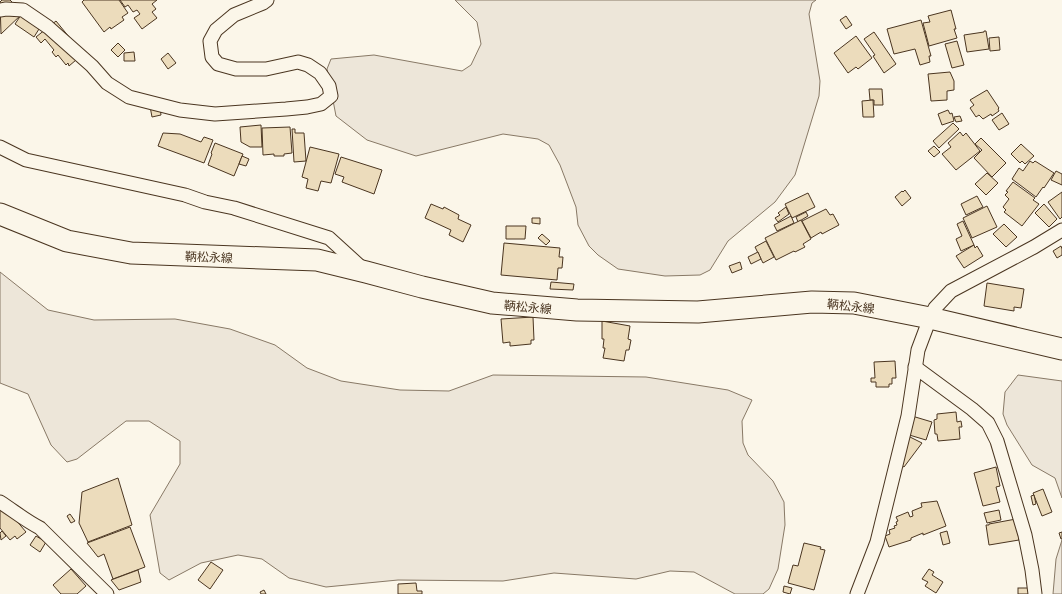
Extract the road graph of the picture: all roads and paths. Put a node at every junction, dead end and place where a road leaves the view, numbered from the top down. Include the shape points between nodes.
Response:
1 (267, 0) edge
2 (22, 5) edge
3 (0, 10) edge
4 (0, 147) edge
5 (0, 214) edge
6 (1062, 230) edge
7 (366, 272) junction
8 (930, 318) junction
9 (1062, 349) edge
10 (915, 367) junction
11 (0, 502) edge
12 (104, 592) edge
13 (857, 594) edge
14 (1035, 594) edge

1 - 2 street via 234,14 216,30 210,41 212,57 218,64 236,69 266,69 298,62 308,65 320,73 329,86 331,96 320,104 215,114 180,110 129,97 107,83 92,66 48,27 23,10
2 - 3 street
4 - 7 street via 26,160 185,195 329,238
5 - 7 main road, 鞆松永線 via 67,241 131,253 317,260
6 - 8 street via 951,291 935,308
7 - 8 main road, 鞆松永線 via 492,303 570,309 698,312 812,302 854,303
8 - 9 main road, 鞆松永線
8 - 10 street via 918,350
10 - 13 street via 908,416 877,542
10 - 14 street via 988,423 997,441 1025,535
11 - 12 street via 40,528

